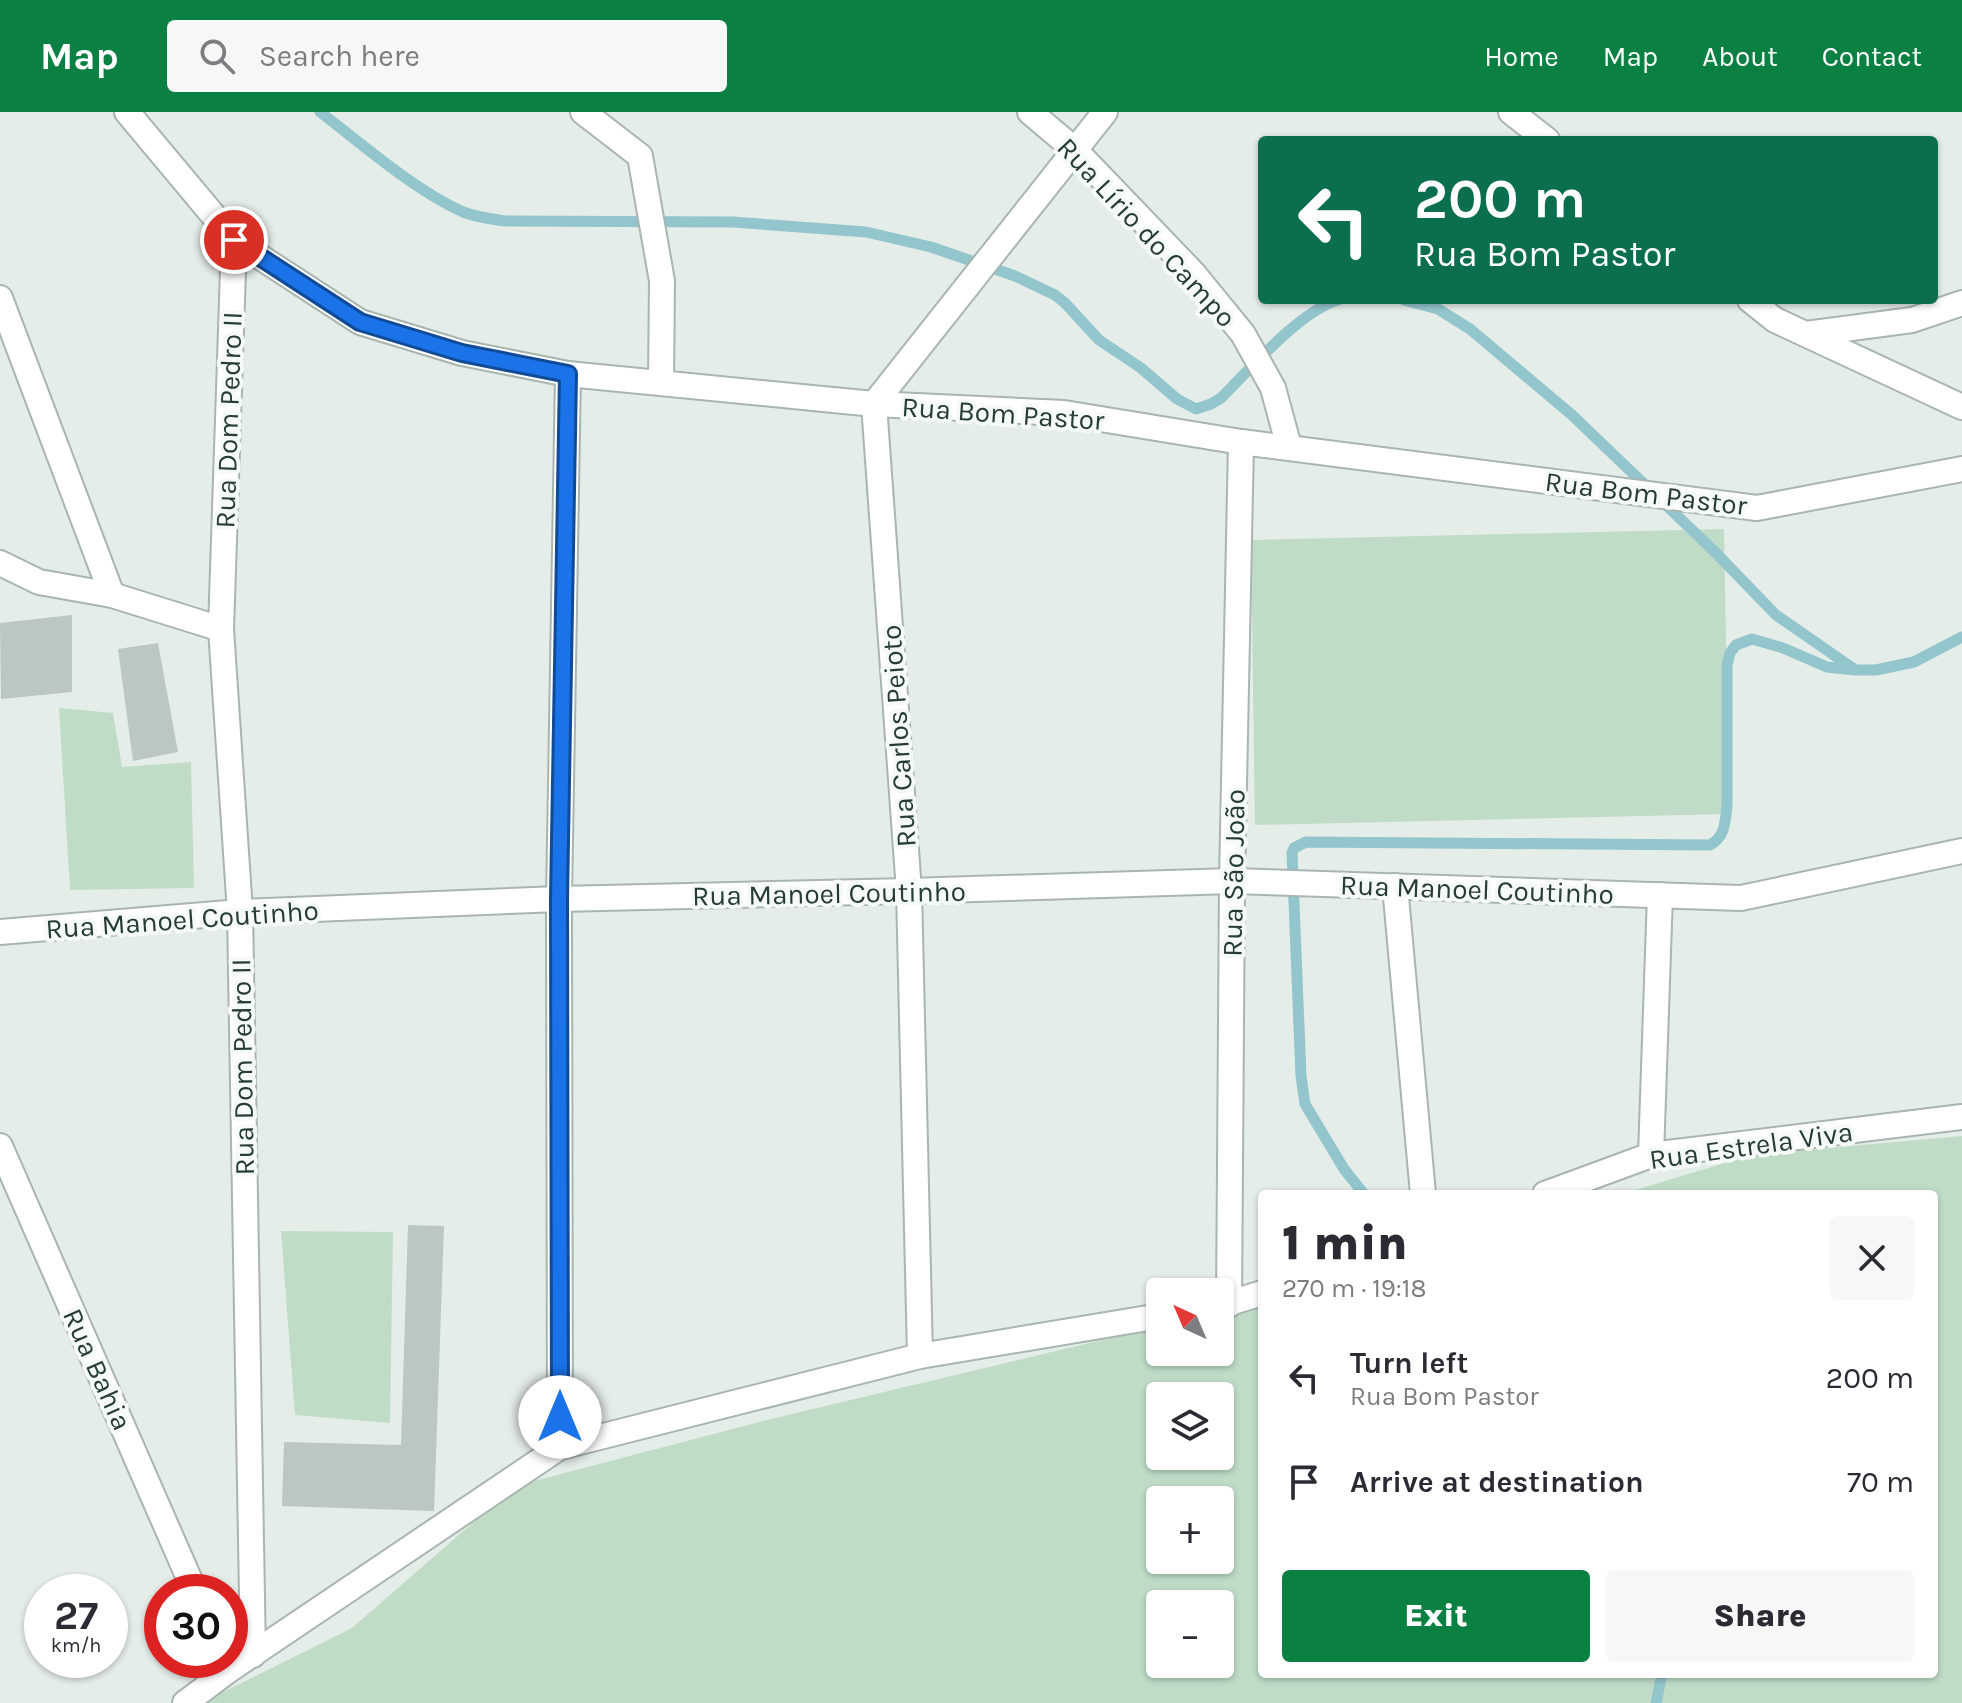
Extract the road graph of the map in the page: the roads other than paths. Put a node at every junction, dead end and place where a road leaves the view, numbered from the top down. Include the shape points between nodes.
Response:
1 (127, 112) edge
2 (583, 112) edge
3 (1030, 112) edge
4 (1105, 112) edge
5 (1511, 112) edge
6 (1542, 136) edge
7 (1075, 150) junction
8 (234, 240) junction
9 (0, 298) edge
10 (1962, 303) edge
11 (1755, 304) edge
12 (1806, 334) junction
13 (568, 374) junction
14 (661, 383) junction
15 (874, 404) junction
16 (1962, 407) edge
17 (1241, 442) junction
18 (1289, 447) junction
19 (1962, 469) edge
20 (0, 563) edge
21 (112, 595) junction
22 (221, 629) junction
23 (1962, 851) edge
24 (1232, 881) junction
25 (1395, 886) junction
26 (909, 891) junction
27 (1660, 895) junction
28 (559, 899) junction
29 (240, 912) junction
30 (0, 932) edge
31 (1962, 1117) edge
32 (0, 1146) edge
33 (1651, 1155) junction
34 (1423, 1190) edge
35 (1556, 1190) edge
36 (1225, 1278) edge
37 (1258, 1294) edge
38 (1234, 1302) edge
39 (1146, 1318) edge
40 (920, 1356) junction
41 (560, 1447) junction
42 (187, 1574) edge
43 (253, 1655) junction
44 (248, 1657) edge
45 (213, 1678) edge
46 (185, 1703) edge

1 - 8 street, Rua Bom Pastor
2 - 14 street via 640,156 662,281
3 - 7 street, Rua Lírio do Campo
4 - 7 street
5 - 6 street
7 - 15 street
7 - 18 street, Rua Lírio do Campo via 1194,274 1243,334 1273,388
8 - 13 street, Rua Bom Pastor via 360,322 462,353
8 - 22 street, Rua Dom Pedro II
9 - 21 street
10 - 12 street via 1912,320
11 - 12 street
12 - 16 street
13 - 14 street, Rua Bom Pastor
13 - 28 street
14 - 15 street, Rua Bom Pastor
15 - 17 street, Rua Bom Pastor via 1064,413
15 - 26 street, Rua Carlos Peioto
17 - 18 street, Rua Bom Pastor
17 - 24 street, Rua São João
18 - 19 street, Rua Bom Pastor via 1757,508
20 - 21 street via 39,582
21 - 22 street
22 - 29 street, Rua Dom Pedro II
23 - 27 street, Rua Manoel Coutinho via 1741,898
24 - 25 street, Rua Manoel Coutinho
24 - 26 street, Rua Manoel Coutinho
24 - 36 street, Rua São João
25 - 27 street, Rua Manoel Coutinho
25 - 34 street
26 - 28 street, Rua Manoel Coutinho
26 - 40 street, Rua Carlos Peioto
27 - 33 street
28 - 29 street, Rua Manoel Coutinho
28 - 41 street
29 - 30 street, Rua Manoel Coutinho
29 - 43 street, Rua Dom Pedro II
31 - 33 street, Rua Estrela Viva
32 - 42 street, Rua Bahia
33 - 35 street, Rua Estrela Viva
37 - 38 street
39 - 40 street
40 - 41 street
41 - 43 street
43 - 44 street
45 - 46 street

